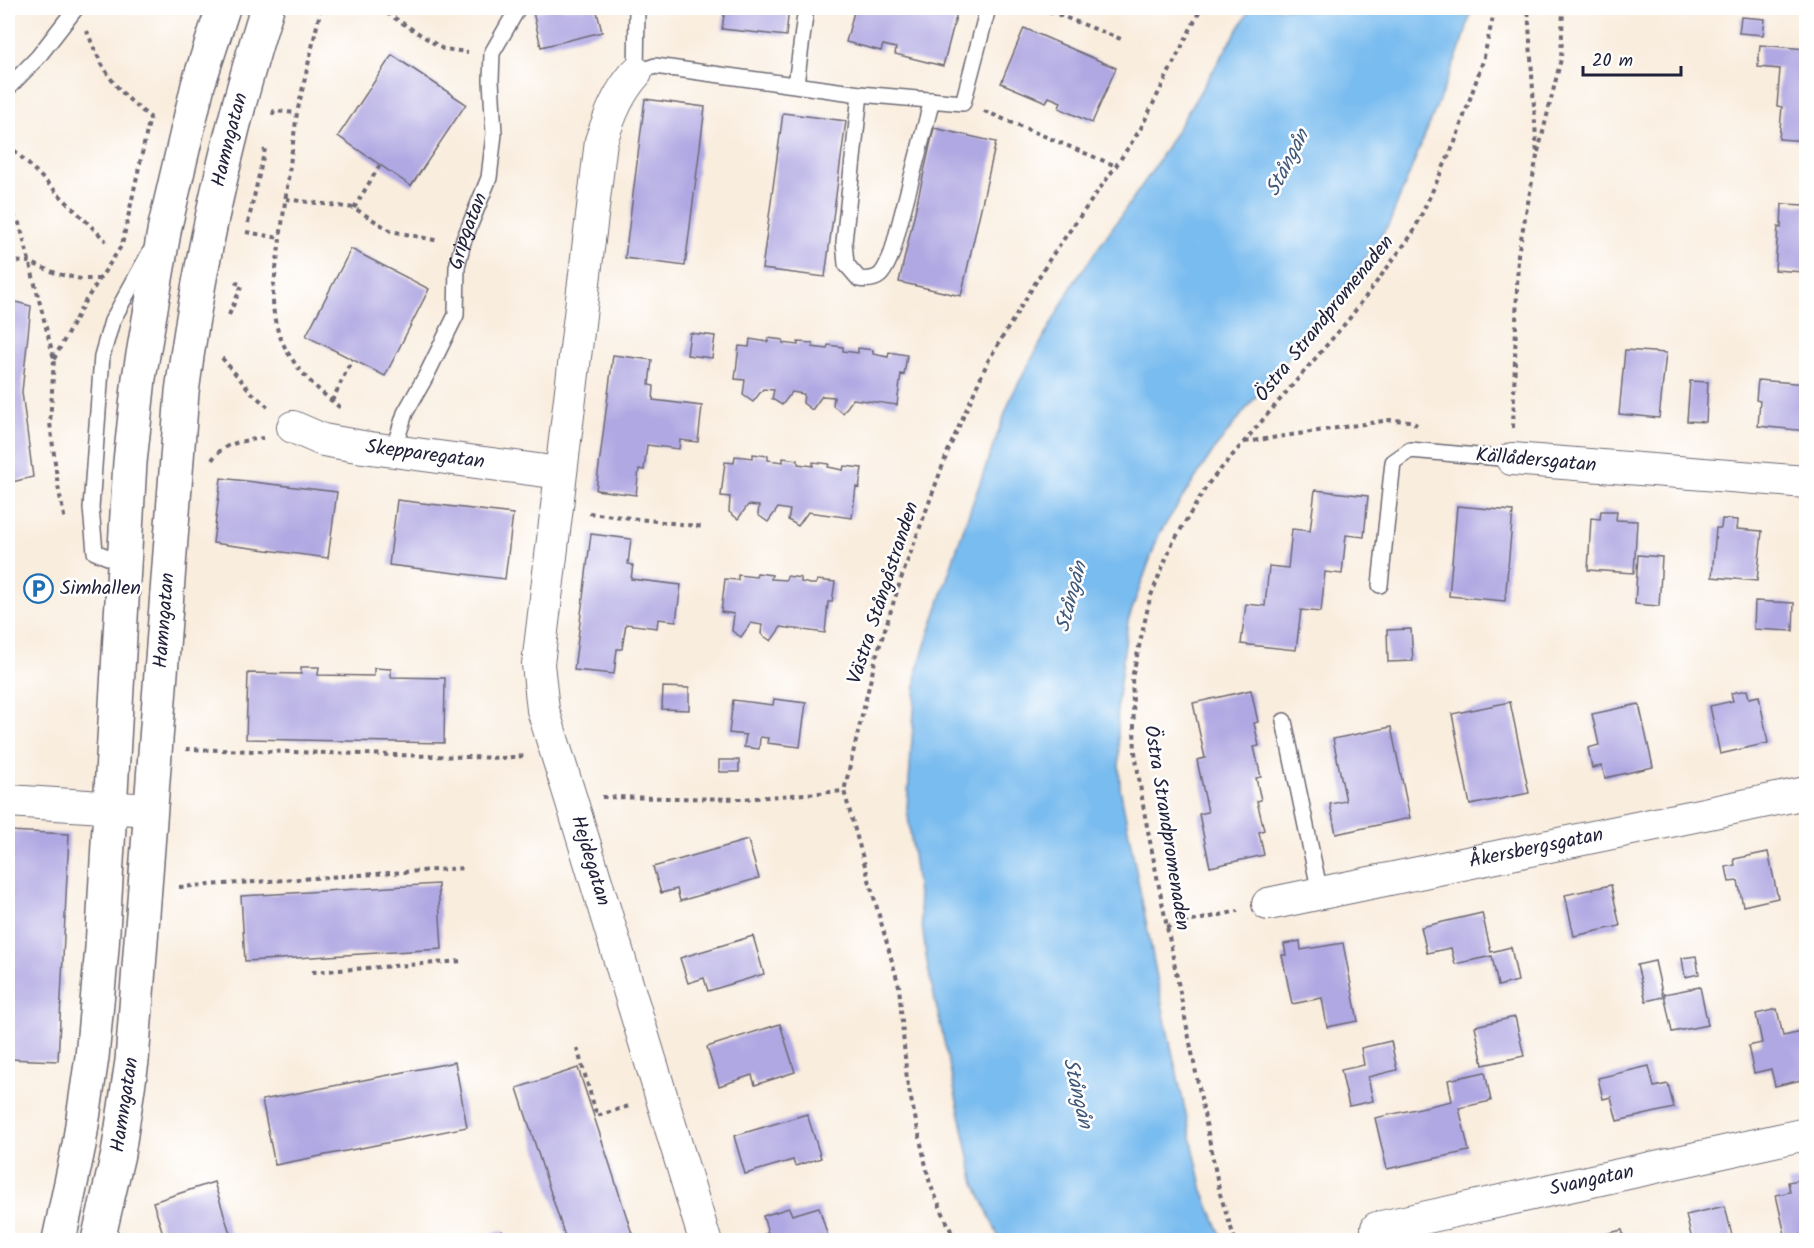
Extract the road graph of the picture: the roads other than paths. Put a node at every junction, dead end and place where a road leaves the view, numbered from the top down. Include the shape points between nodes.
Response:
1 (76, 8) edge
2 (223, 8) edge
3 (267, 8) edge
4 (518, 8) edge
5 (637, 8) edge
6 (806, 8) edge
7 (988, 8) edge
8 (636, 73) junction
9 (796, 84) junction
10 (8, 88) edge
11 (860, 94) junction
12 (932, 100) junction
13 (293, 427) road end
14 (378, 449) junction
15 (1512, 459) joint
16 (560, 473) junction
17 (1806, 482) edge
18 (1380, 585) dead end
19 (1284, 721) dead end
20 (1806, 793) edge
21 (8, 801) edge
22 (110, 807) junction
23 (151, 810) junction
24 (1320, 893) junction
25 (1268, 904) road end
26 (1806, 1134) edge
27 (1377, 1228) dead end
28 (59, 1240) edge
29 (98, 1240) edge
30 (705, 1240) edge

1 - 10 lane
2 - 22 main road, Hamngatan via 198,85 165,226 138,378 130,462 109,558
3 - 23 main road, Hamngatan via 212,212 192,311 182,392
4 - 14 lane, Gripgatan via 492,53 494,134 489,178 463,242 457,267 456,315 405,413
5 - 8 lane
6 - 9 lane
7 - 12 lane via 963,103
8 - 9 lane via 655,66
8 - 16 street via 610,113 601,141
9 - 11 lane
11 - 12 lane
11 - 12 lane via 844,242 846,264 859,279 871,280 883,273 892,253
13 - 14 street, Skepparegatan via 322,440
14 - 16 street, Skepparegatan
15 - 17 street, Källådersgatan
15 - 18 lane, Källådersgatan via 1410,450 1393,462
16 - 30 street, Hejdegatan via 538,664 543,710
19 - 24 lane
20 - 24 street, Åkersbergsgatan
21 - 22 street
22 - 23 street
22 - 28 main road, Hamngatan via 92,1057
23 - 29 main road, Hamngatan via 132,1060 118,1154
24 - 25 street, Åkersbergsgatan
26 - 27 street, Svangatan

